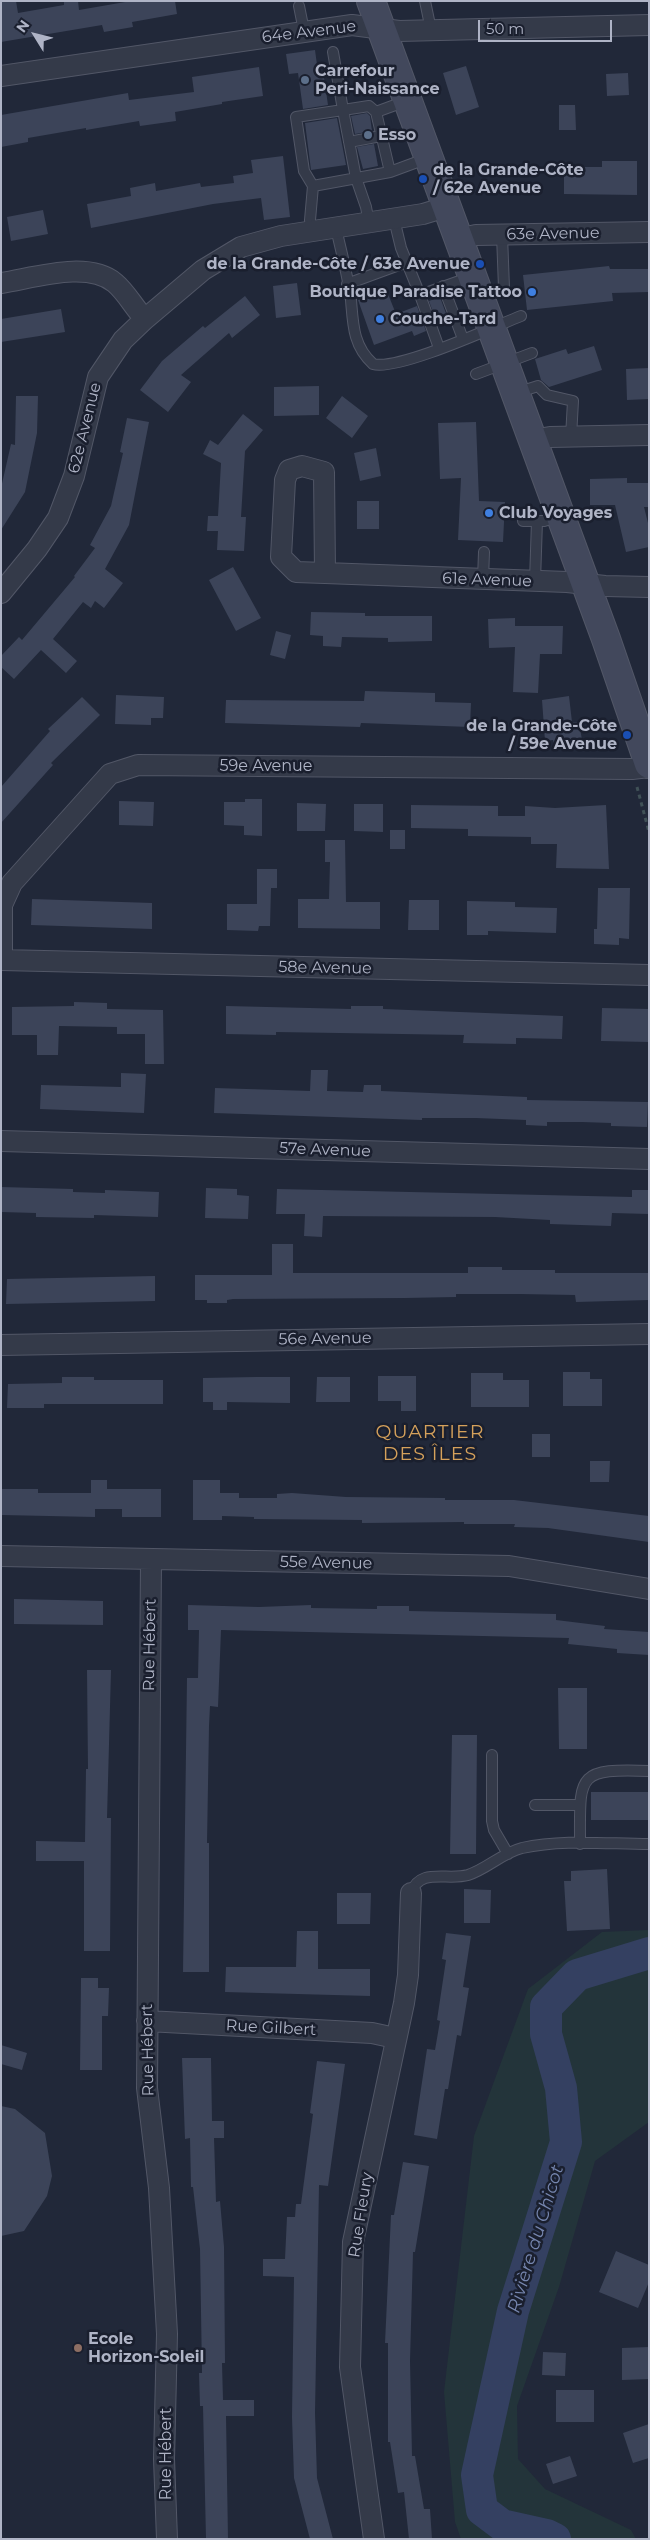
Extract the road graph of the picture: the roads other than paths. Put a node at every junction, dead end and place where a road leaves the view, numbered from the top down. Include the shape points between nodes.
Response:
1 (371, 1) edge
2 (425, 1) edge
3 (299, 6) dead end
4 (649, 25) edge
5 (379, 28) junction
6 (431, 30) junction
7 (304, 31) junction
8 (333, 52) dead end
9 (1, 76) edge
10 (407, 101) junction
11 (343, 110) junction
12 (376, 112) junction
13 (381, 136) junction
14 (349, 142) junction
15 (428, 158) junction
16 (390, 172) junction
17 (356, 178) junction
18 (313, 186) junction
19 (446, 207) junction
20 (394, 219) junction
21 (369, 223) junction
22 (336, 228) junction
23 (312, 231) junction
24 (649, 232) edge
25 (502, 235) junction
26 (458, 239) junction
27 (407, 262) junction
28 (1, 283) edge
29 (347, 284) junction
30 (443, 286) junction
31 (476, 286) junction
32 (420, 295) junction
33 (521, 316) dead end
34 (145, 319) junction
35 (491, 328) junction
36 (463, 339) junction
37 (439, 348) junction
38 (532, 353) dead end
39 (504, 364) junction
40 (476, 374) dead end
41 (516, 393) junction
42 (649, 435) edge
43 (571, 437) junction
44 (533, 440) junction
45 (549, 518) junction
46 (523, 521) dead end
47 (484, 552) dead end
48 (325, 573) junction
49 (483, 579) junction
50 (535, 581) junction
51 (586, 584) junction
52 (649, 587) edge
53 (1, 593) edge
54 (645, 772) edge
55 (2, 960) edge
56 (649, 975) edge
57 (1, 1141) edge
58 (649, 1158) edge
59 (649, 1334) edge
60 (1, 1345) edge
61 (1, 1556) edge
62 (151, 1560) junction
63 (649, 1590) edge
64 (492, 1755) dead end
65 (649, 1771) edge
66 (580, 1805) junction
67 (535, 1806) dead end
68 (580, 1844) junction
69 (649, 1844) edge
70 (508, 1854) junction
71 (411, 1893) joint
72 (147, 2021) junction
73 (395, 2038) junction
74 (167, 2539) edge
75 (374, 2539) edge

1 - 5 main road
2 - 6 lane
3 - 7 lane
4 - 6 street, 64e Avenue
5 - 6 street, 64e Avenue
5 - 7 street, 64e Avenue via 352,25
5 - 10 main road
7 - 9 street, 64e Avenue
8 - 11 lane
10 - 12 lane
10 - 15 main road
11 - 12 lane via 369,106
11 - 14 lane
11 - 18 lane via 296,117 304,171
12 - 13 lane
13 - 14 lane
13 - 16 lane
14 - 17 lane
15 - 16 lane
15 - 19 main road
16 - 17 lane
17 - 18 lane
17 - 21 lane
18 - 23 lane
19 - 20 street, 62e Avenue
19 - 26 main road
20 - 21 street, 62e Avenue
20 - 27 lane
21 - 22 street, 62e Avenue
22 - 23 street, 62e Avenue
22 - 29 lane
23 - 34 street, 62e Avenue via 266,239 228,254
24 - 25 street, 63e Avenue
25 - 26 street, 63e Avenue
25 - 31 lane via 504,288
26 - 31 main road
27 - 29 lane
27 - 32 lane
28 - 34 street via 72,271 92,271 115,283
29 - 37 lane via 352,325 364,353 373,364 384,366
30 - 31 lane
30 - 32 lane
30 - 36 lane
31 - 35 main road
32 - 37 lane
33 - 35 lane
34 - 53 street, 62e Avenue via 123,340 98,377 74,476 58,518
35 - 36 lane
35 - 39 main road
36 - 37 lane
38 - 39 lane
39 - 40 lane
39 - 41 main road
41 - 43 lane via 538,386 547,395 574,401
41 - 44 main road
42 - 43 street
43 - 44 street
44 - 45 main road
45 - 46 lane
45 - 50 lane
45 - 51 main road
47 - 49 lane
48 - 48 street, 61e Avenue via 324,472 302,466 289,470 285,480 281,557 296,572
48 - 49 street, 61e Avenue
49 - 50 street, 61e Avenue
50 - 51 street, 61e Avenue
51 - 52 street, 61e Avenue
51 - 54 main road via 637,709
54 - 55 street, 59e Avenue via 626,769 138,765 110,774 12,883 2,905
55 - 56 street, 58e Avenue
57 - 58 street, 57e Avenue
59 - 60 street, 56e Avenue
61 - 62 street, 55e Avenue
62 - 63 street, 55e Avenue via 509,1566
62 - 72 street, Rue Hébert
64 - 70 lane via 492,1821
65 - 66 lane via 595,1773 584,1782
66 - 67 lane
66 - 68 lane
68 - 69 lane
68 - 70 lane via 532,1846
70 - 71 lane via 468,1875 421,1879
71 - 73 street, Rue Fleury via 408,1975
72 - 73 street, Rue Gilbert via 372,2033
72 - 74 street, Rue Hébert via 147,2088 159,2188 167,2334 164,2459
73 - 75 street, Rue Fleury via 353,2242 350,2367

